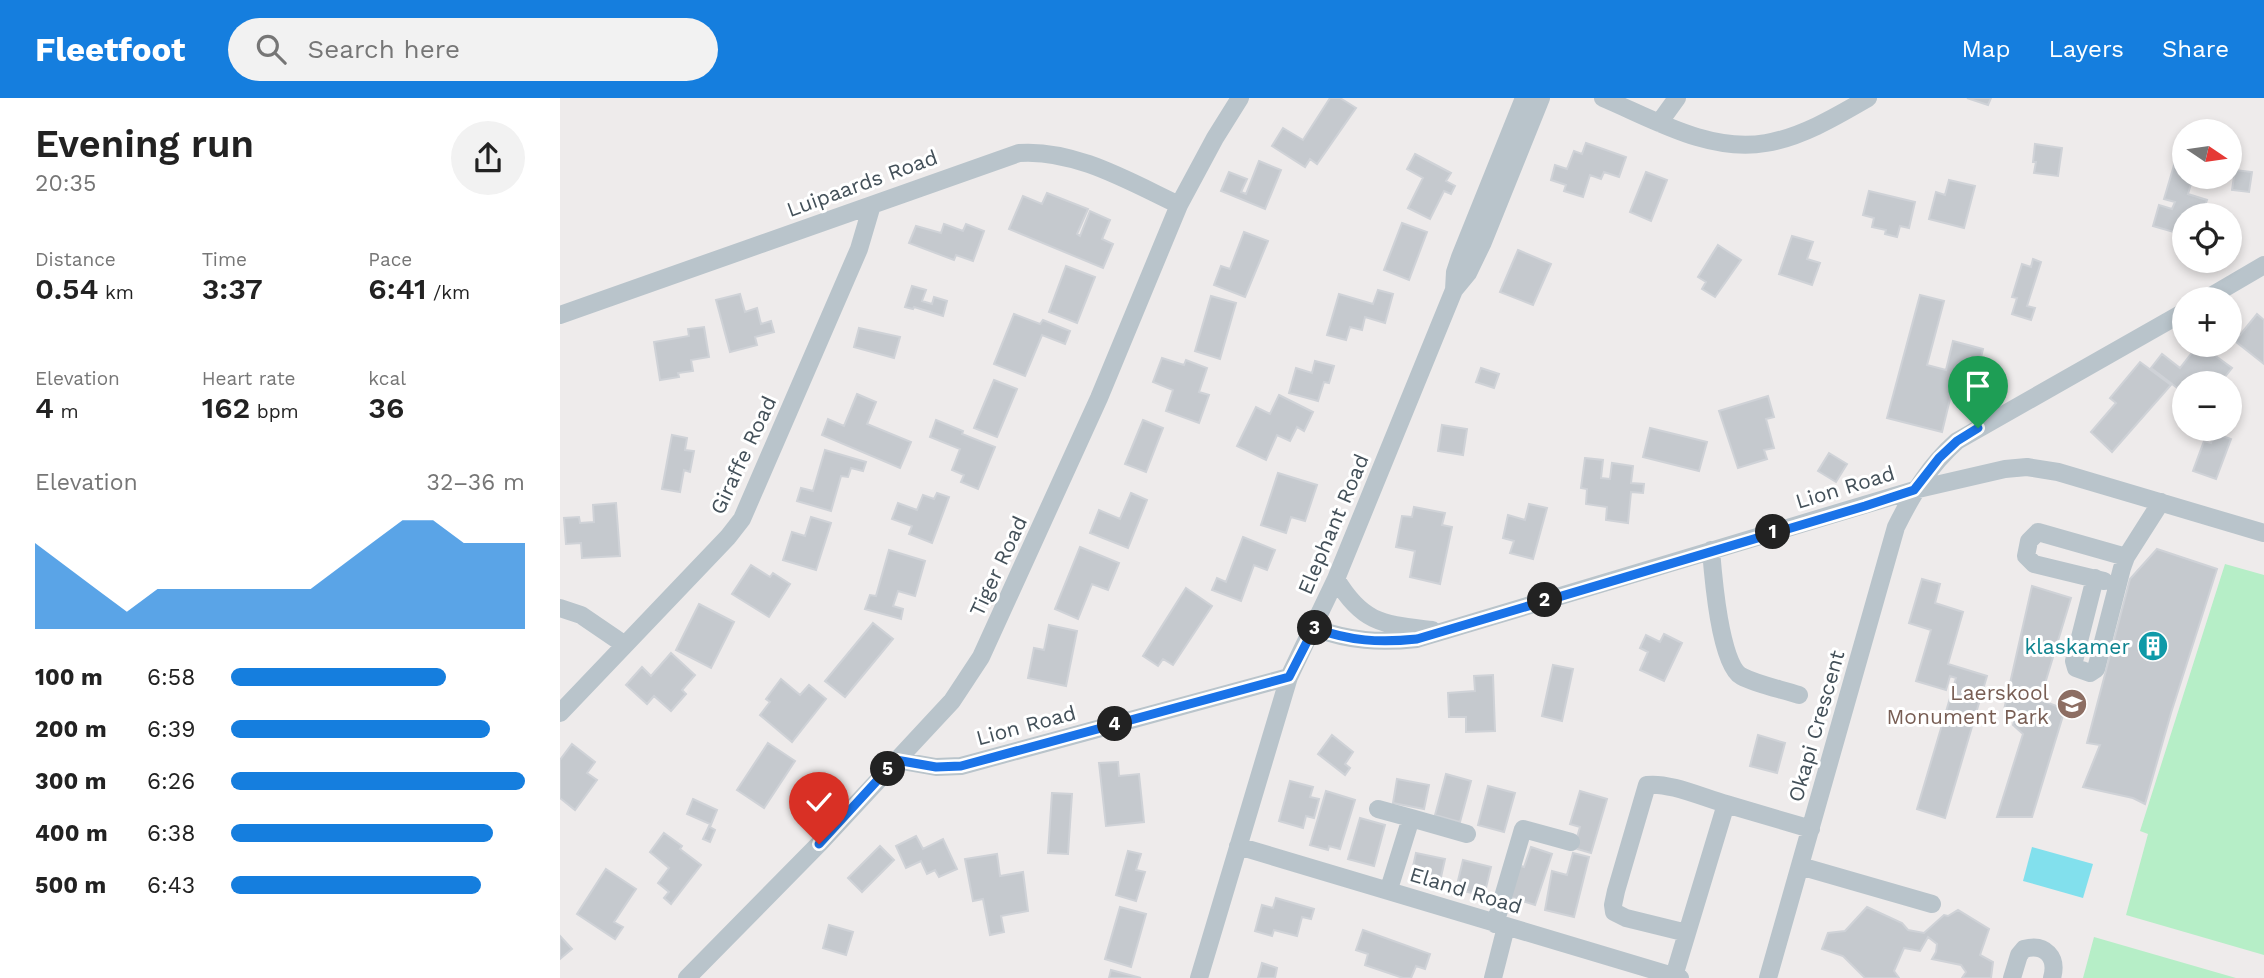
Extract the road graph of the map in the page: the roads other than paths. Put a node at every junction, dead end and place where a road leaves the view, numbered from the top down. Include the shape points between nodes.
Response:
1 (1240, 98) edge
2 (1524, 98) edge
3 (1541, 98) edge
4 (1603, 98) edge
5 (1677, 98) edge
6 (1868, 98) edge
7 (1658, 122) junction
8 (872, 205) junction
9 (1179, 205) junction
10 (1476, 239) junction
11 (2264, 265) edge
12 (2226, 287) edge
13 (560, 315) edge
14 (2172, 319) edge
15 (1914, 490) junction
16 (2161, 502) junction
17 (2264, 533) edge
18 (1711, 550) junction
19 (2126, 557) junction
20 (2095, 578) junction
21 (1336, 579) junction
22 (2116, 584) junction
23 (560, 608) edge
24 (1314, 628) junction
25 (1443, 631) junction
26 (625, 645) junction
27 (1289, 677) junction
28 (1799, 695) dead end
29 (560, 713) edge
30 (896, 760) junction
31 (1726, 804) junction
32 (1378, 809) dead end
33 (1411, 818) junction
34 (1811, 829) junction
35 (1467, 834) dead end
36 (1571, 842) dead end
37 (1238, 846) junction
38 (1800, 866) junction
39 (1389, 890) junction
40 (1932, 904) dead end
41 (1501, 925) junction
42 (1687, 933) junction
43 (698, 974) edge
44 (1677, 977) edge
45 (1199, 978) edge
46 (1493, 978) edge
47 (1768, 978) edge
48 (2012, 978) edge
49 (2052, 978) edge

1 - 9 street, Tiger Road
2 - 10 street, Elephant Road
3 - 10 street, Elephant Road
4 - 7 street
5 - 7 street
6 - 7 street via 1822,123 1766,143 1726,144
8 - 9 street, Luipaards Road via 994,161 1037,152 1074,160
8 - 13 street, Luipaards Road
8 - 26 street, Giraffe Road via 859,249 742,519
9 - 30 street, Tiger Road via 1099,398 981,657 956,696
10 - 21 street, Elephant Road via 1455,272 1454,290
11 - 12 street
14 - 15 street, Okapi Crescent via 1957,441
15 - 16 street, Lion Road via 2028,467
15 - 18 street, Lion Road
15 - 34 street, Okapi Crescent via 1896,527
16 - 17 street, Lion Road
16 - 19 street
18 - 25 street, Lion Road
18 - 28 street via 1726,654 1739,676
19 - 20 street via 2038,532 2029,541 2026,556 2034,564
19 - 22 street
20 - 22 street
20 - 22 street via 2074,661 2076,668 2090,673 2096,669
21 - 24 street, Elephant Road
21 - 25 street, Lion Road via 1349,601 1377,620
23 - 26 street via 581,615
24 - 25 street, Lion Road via 1383,642
24 - 27 street, Elephant Road
26 - 29 street, Giraffe Road
27 - 30 street, Lion Road via 961,766
27 - 37 street, Elephant Road
30 - 43 street, Tiger Road
31 - 34 street
31 - 42 street
31 - 42 street via 1654,784 1644,789 1614,912
32 - 33 street
33 - 35 street
33 - 39 street
34 - 38 street, Okapi Crescent
36 - 41 street via 1522,829
37 - 39 street, Eland Road
37 - 45 street, Elephant Road
38 - 40 street
38 - 47 street, Okapi Crescent
39 - 41 street, Eland Road
41 - 44 street, Eland Road
41 - 46 street
42 - 44 street
48 - 49 street via 2019,955 2034,947 2054,960

